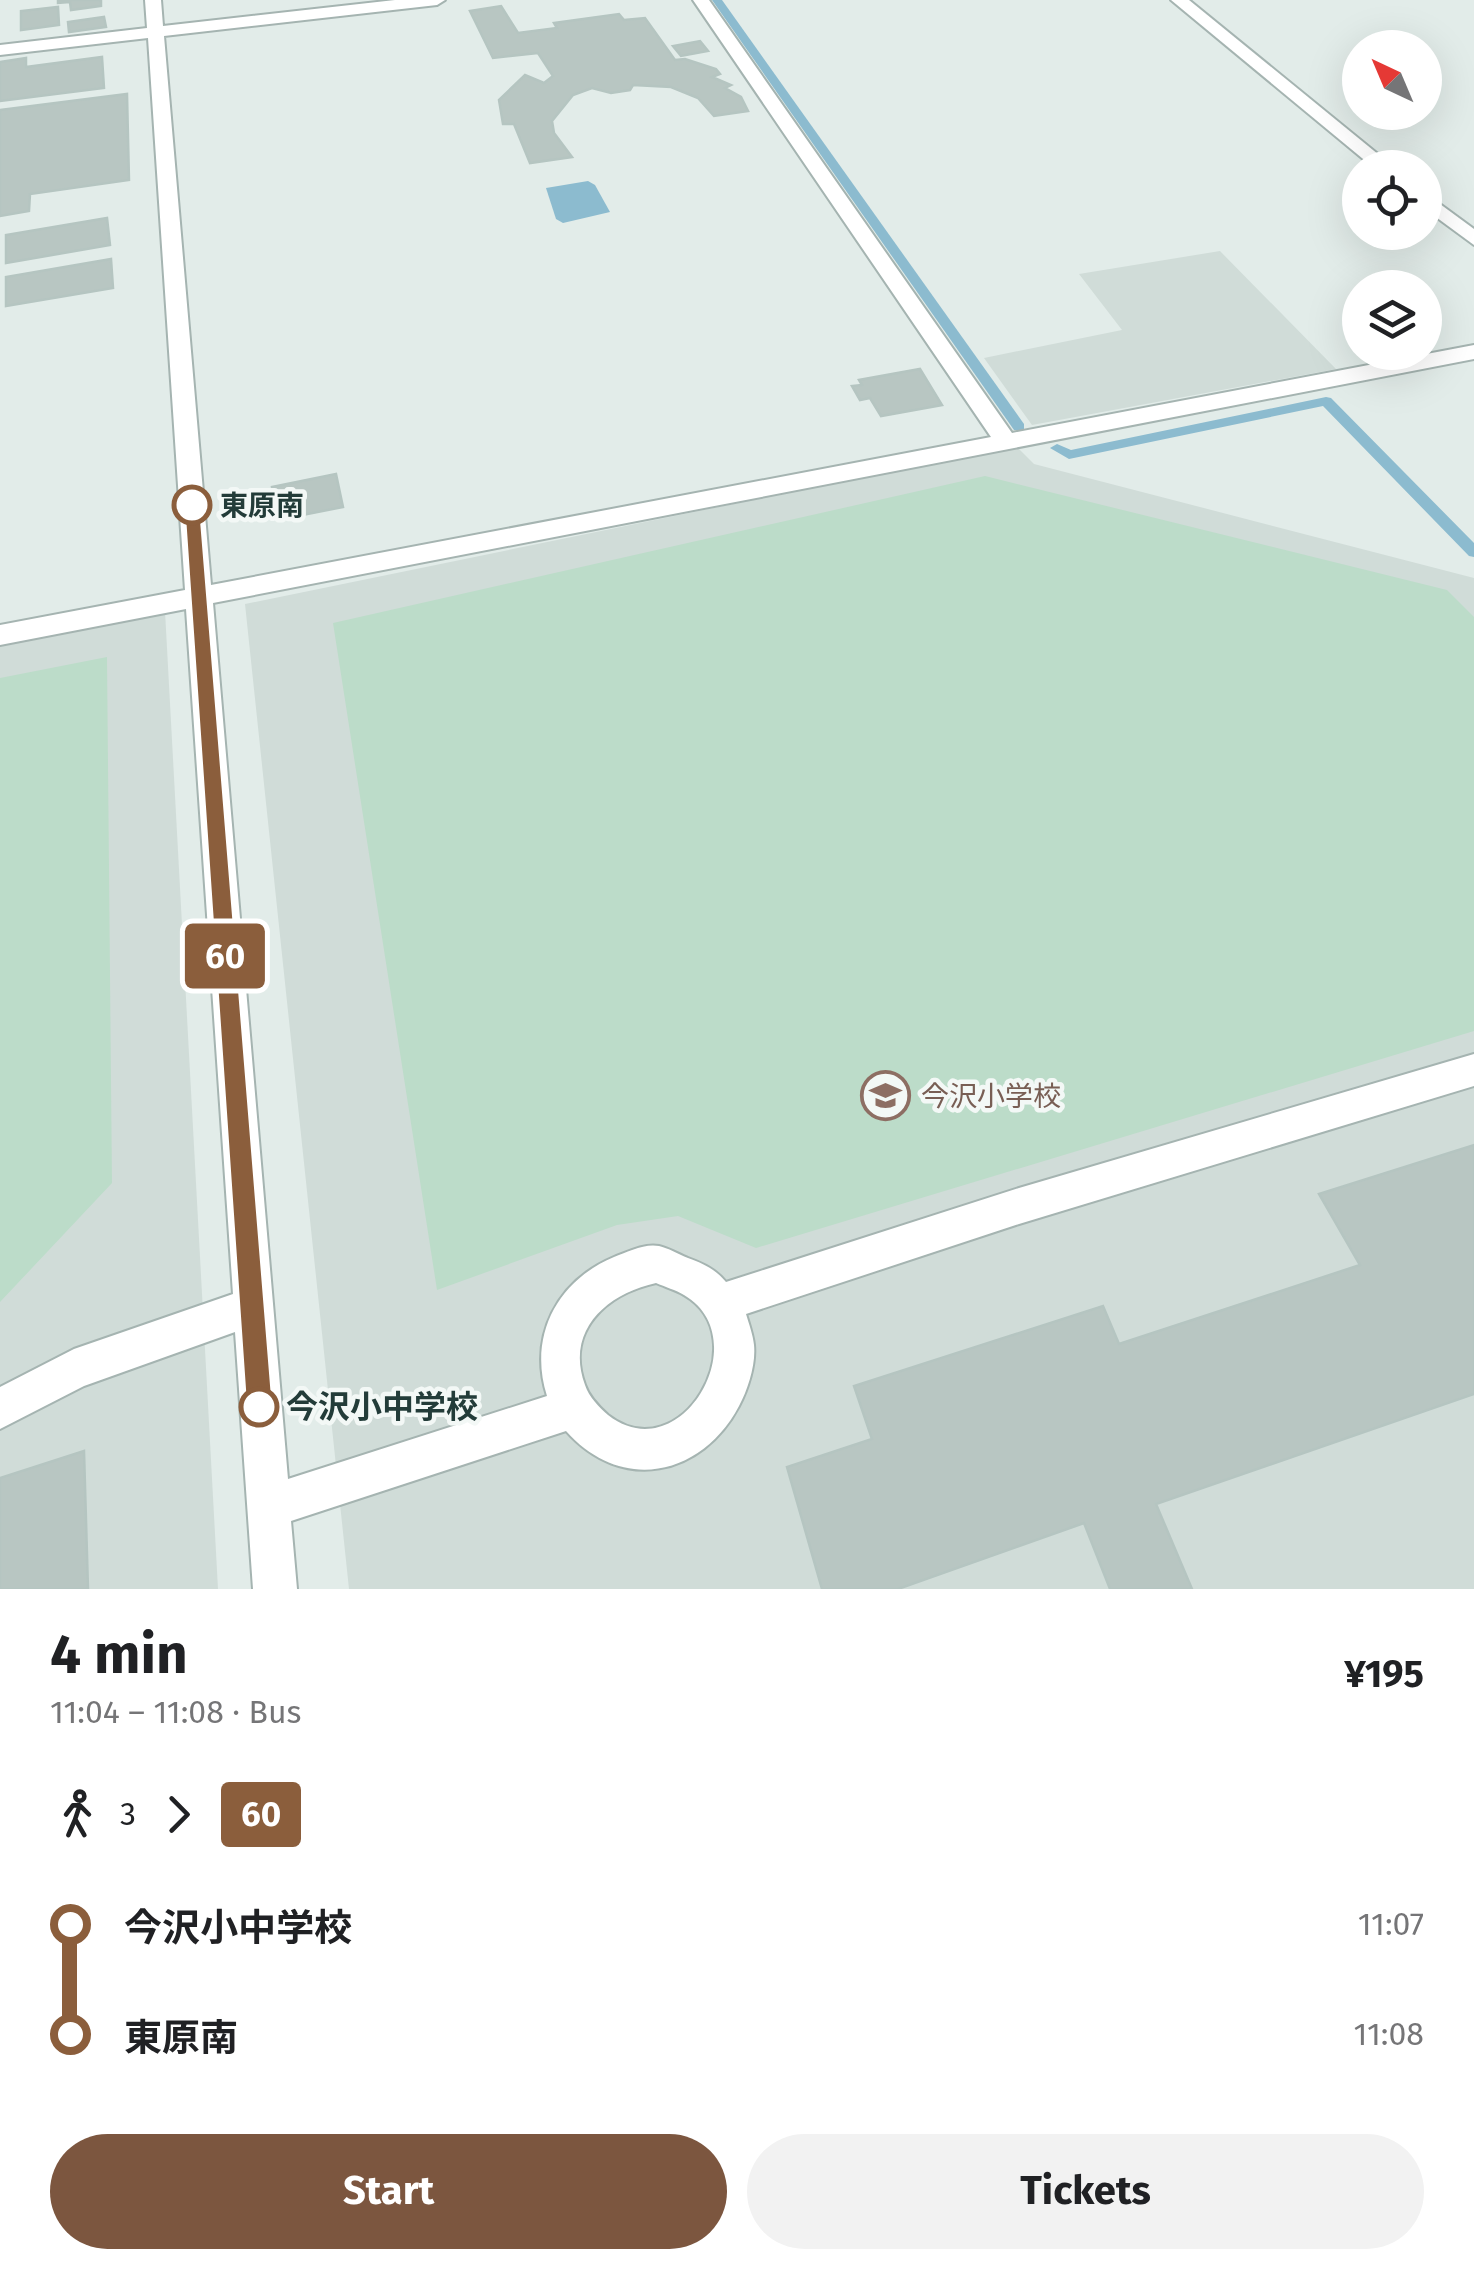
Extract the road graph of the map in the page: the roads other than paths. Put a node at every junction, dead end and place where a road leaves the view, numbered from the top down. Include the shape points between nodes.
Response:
1 (154, 0) edge
2 (437, 0) edge
3 (701, 0) edge
4 (1179, 0) edge
5 (156, 34) junction
6 (0, 50) edge
7 (1364, 150) edge
8 (1442, 214) edge
9 (1474, 239) edge
10 (1474, 352) edge
11 (1006, 442) junction
12 (198, 595) junction
13 (0, 635) edge
14 (1474, 1070) edge
15 (722, 1304) junction
16 (251, 1307) junction
17 (0, 1408) edge
18 (572, 1408) junction
19 (268, 1507) junction
20 (274, 1589) edge

1 - 5 street
2 - 5 street
3 - 11 street
4 - 7 street
5 - 6 street
5 - 12 street
8 - 9 street
10 - 11 street
11 - 12 street
12 - 13 street
12 - 16 street
14 - 15 street via 1019,1206
15 - 18 street via 682,1269 629,1267 604,1279 568,1322 560,1350
15 - 18 street via 734,1332 736,1364 709,1422 682,1441 652,1449 621,1446 593,1431
16 - 17 street via 74,1369
16 - 19 street
18 - 19 street
19 - 20 street

